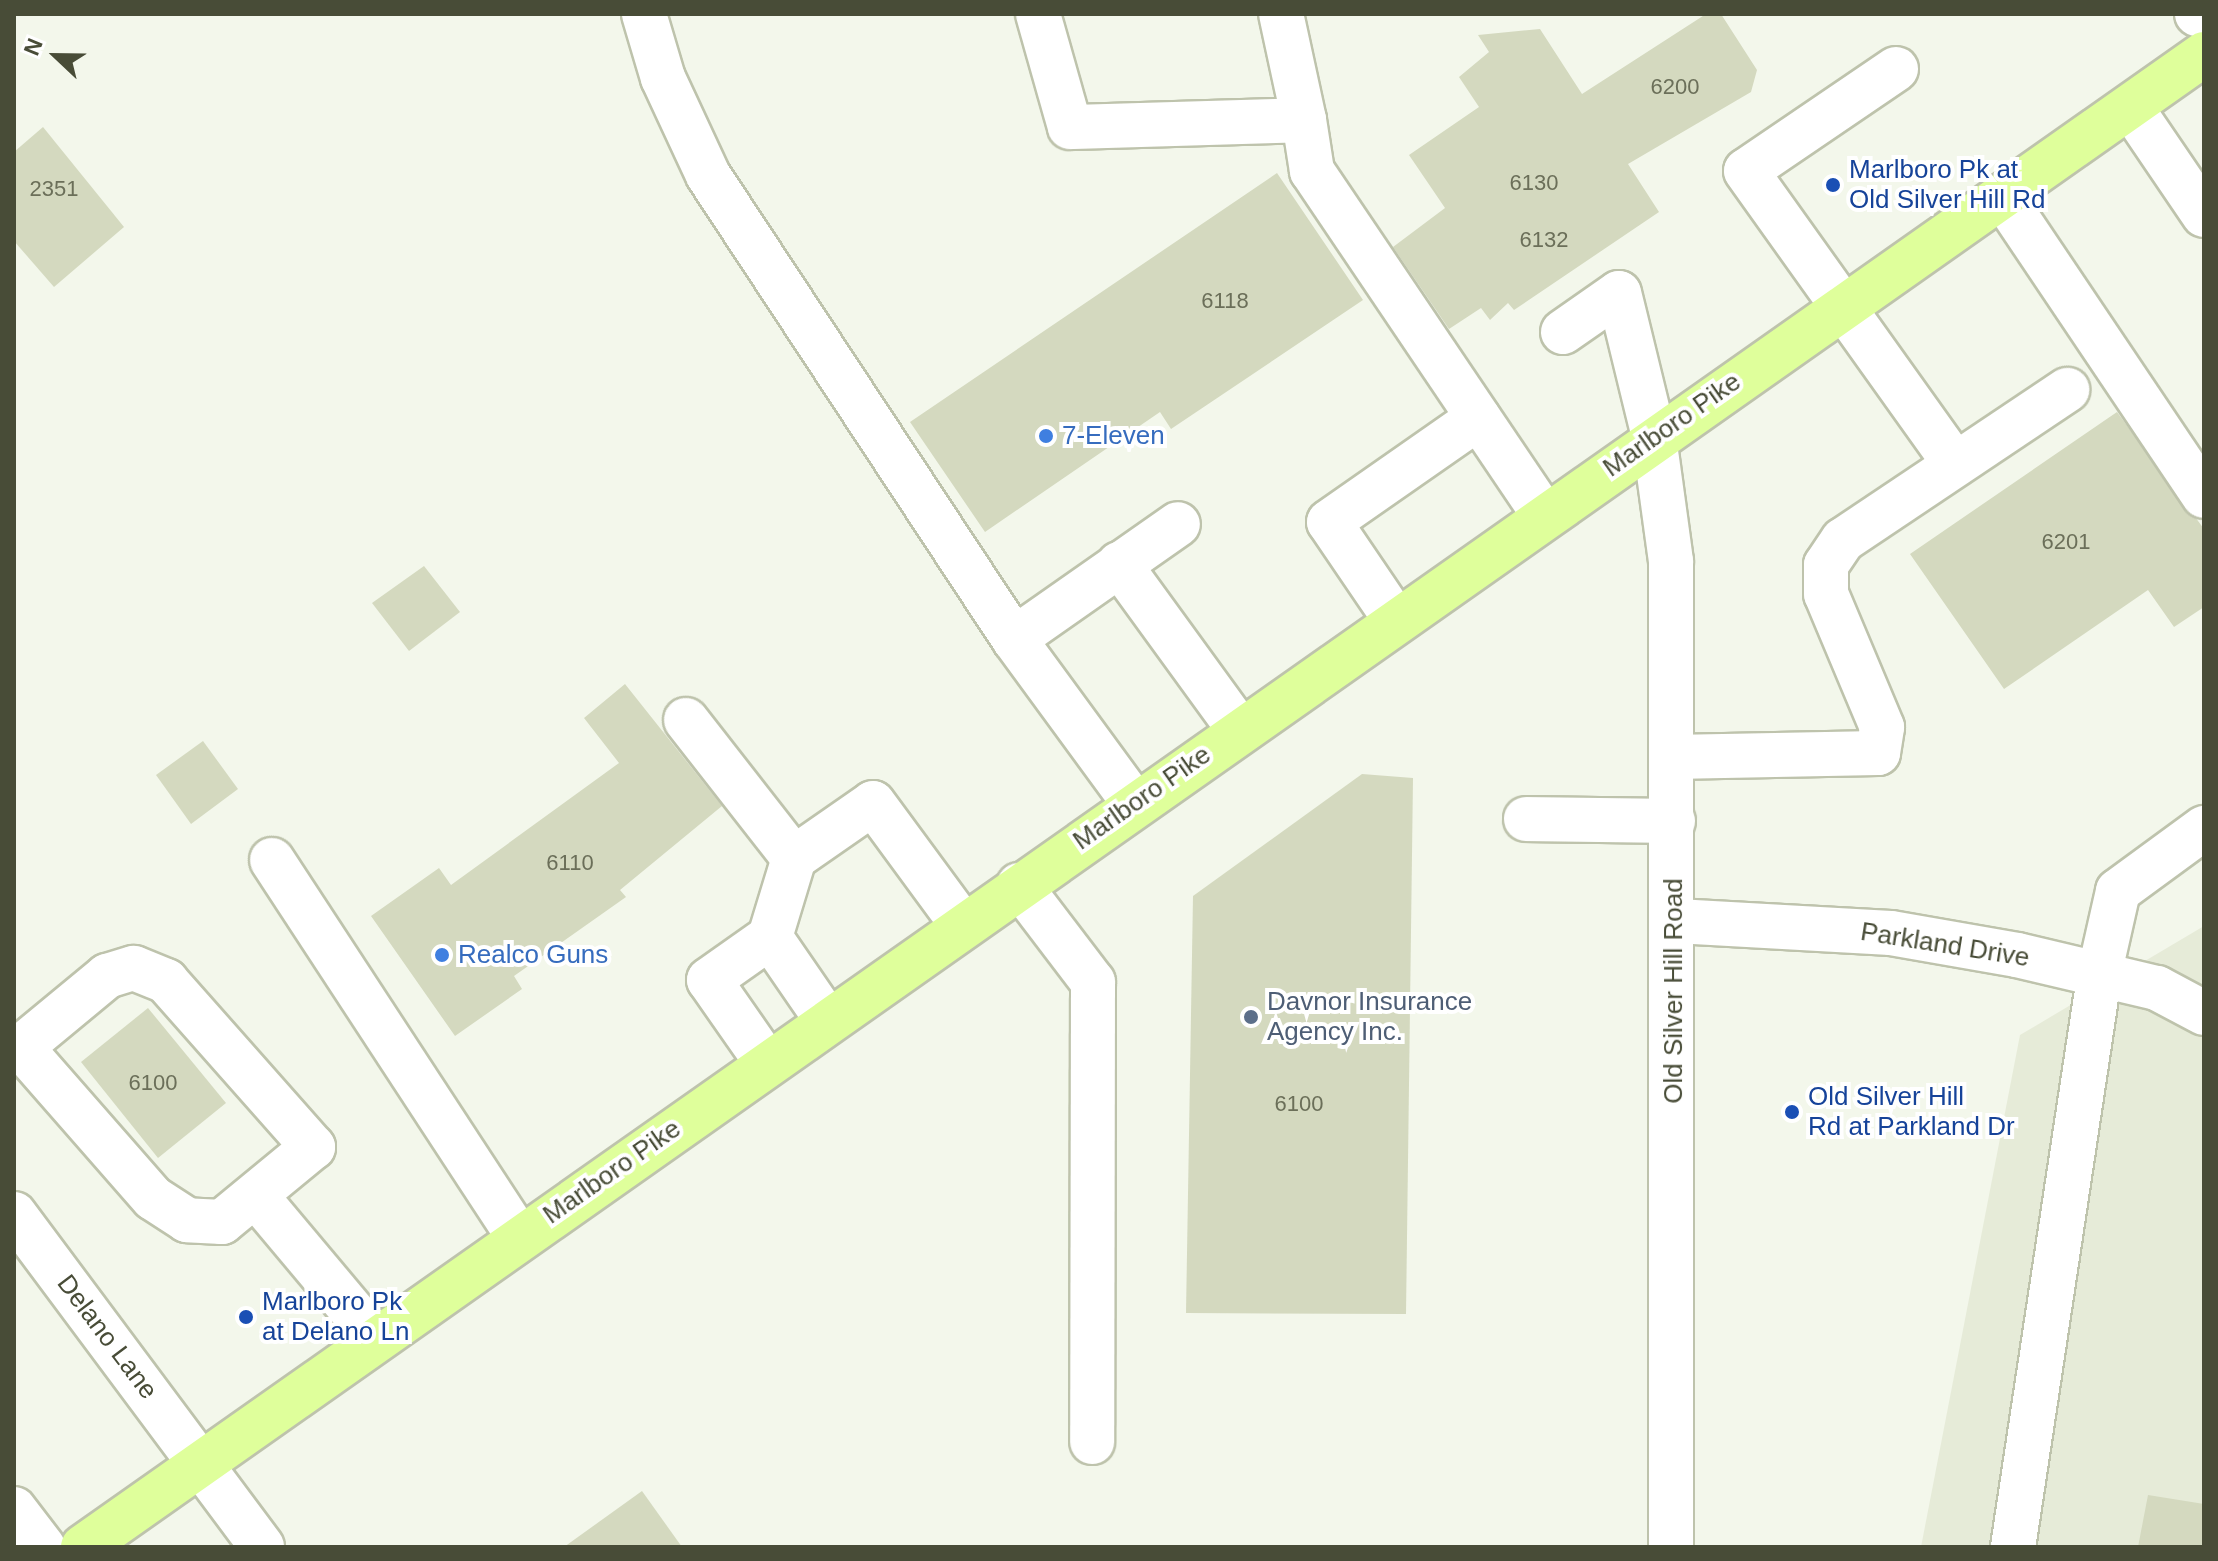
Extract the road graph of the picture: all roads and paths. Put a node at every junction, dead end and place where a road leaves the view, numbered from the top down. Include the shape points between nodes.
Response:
1 (644, 14) edge
2 (1038, 14) edge
3 (1281, 14) edge
4 (2197, 14) edge
5 (2204, 16) edge
6 (2204, 54) edge
7 (1896, 69) dead end
8 (2132, 109) junction
9 (1304, 120) junction
10 (2003, 197) junction
11 (2204, 215) edge
12 (1841, 308) junction
13 (1563, 332) dead end
14 (2067, 390) dead end
15 (1478, 418) junction
16 (1654, 437) junction
17 (1955, 464) junction
18 (2204, 496) edge
19 (1544, 515) junction
20 (1178, 524) dead end
21 (1119, 564) junction
22 (1395, 619) junction
23 (1014, 639) junction
24 (686, 720) dead end
25 (1239, 729) junction
26 (1672, 757) junction
27 (1134, 803) junction
28 (1526, 819) dead end
29 (1673, 821) junction
30 (2204, 828) edge
31 (794, 858) junction
32 (272, 860) dead end
33 (1019, 885) junction
34 (1676, 921) junction
35 (962, 924) junction
36 (770, 937) junction
37 (2100, 971) junction
38 (2204, 1013) edge
39 (827, 1020) junction
40 (18, 1050) edge
41 (767, 1063) junction
42 (256, 1196) junction
43 (14, 1214) edge
44 (519, 1237) junction
45 (376, 1339) junction
46 (1092, 1442) dead end
47 (200, 1460) junction
48 (14, 1509) edge
49 (43, 1547) edge
50 (83, 1547) edge
51 (262, 1547) edge
52 (1671, 1547) edge
53 (2013, 1547) edge

1 - 23 street via 663,78 708,175
2 - 9 street via 1070,127
3 - 9 street
4 - 5 street
6 - 8 main road, Marlboro Pike
7 - 12 street via 1746,171
8 - 10 main road, Marlboro Pike
8 - 11 street
9 - 15 street via 1312,171
10 - 12 main road, Marlboro Pike
10 - 18 street
12 - 16 main road, Marlboro Pike
12 - 17 street
13 - 16 street, Old Silver Hill Road via 1619,293
14 - 17 street
15 - 19 street
15 - 22 street via 1329,522
16 - 19 main road, Marlboro Pike
16 - 26 street, Old Silver Hill Road via 1671,561
17 - 26 street via 1843,540 1826,565 1826,594 1882,727 1878,753
19 - 22 main road, Marlboro Pike
20 - 21 street
21 - 23 street
21 - 25 street
22 - 25 main road, Marlboro Pike
23 - 27 street
24 - 31 street
25 - 27 main road, Marlboro Pike
26 - 29 street, Old Silver Hill Road
27 - 33 main road, Marlboro Pike
28 - 29 street
29 - 34 street, Old Silver Hill Road
30 - 37 street via 2118,891
31 - 35 street via 873,803
31 - 36 street
32 - 44 street
33 - 35 main road, Marlboro Pike
33 - 46 street via 1093,982
34 - 37 street, Parkland Drive via 1891,933
34 - 52 street, Old Silver Hill Road
35 - 39 main road, Marlboro Pike
36 - 39 street
36 - 41 street via 709,980
37 - 38 street, Parkland Drive via 2157,988
37 - 53 street
39 - 41 main road, Marlboro Pike
40 - 42 street via 153,1198 176,1213 222,1222
40 - 42 street via 107,976 134,968 166,981 313,1147
41 - 44 main road, Marlboro Pike
42 - 45 street
43 - 47 street, Delano Lane
44 - 45 main road, Marlboro Pike
45 - 47 main road, Marlboro Pike
47 - 50 main road, Marlboro Pike
47 - 51 street, Delano Lane
48 - 49 street

